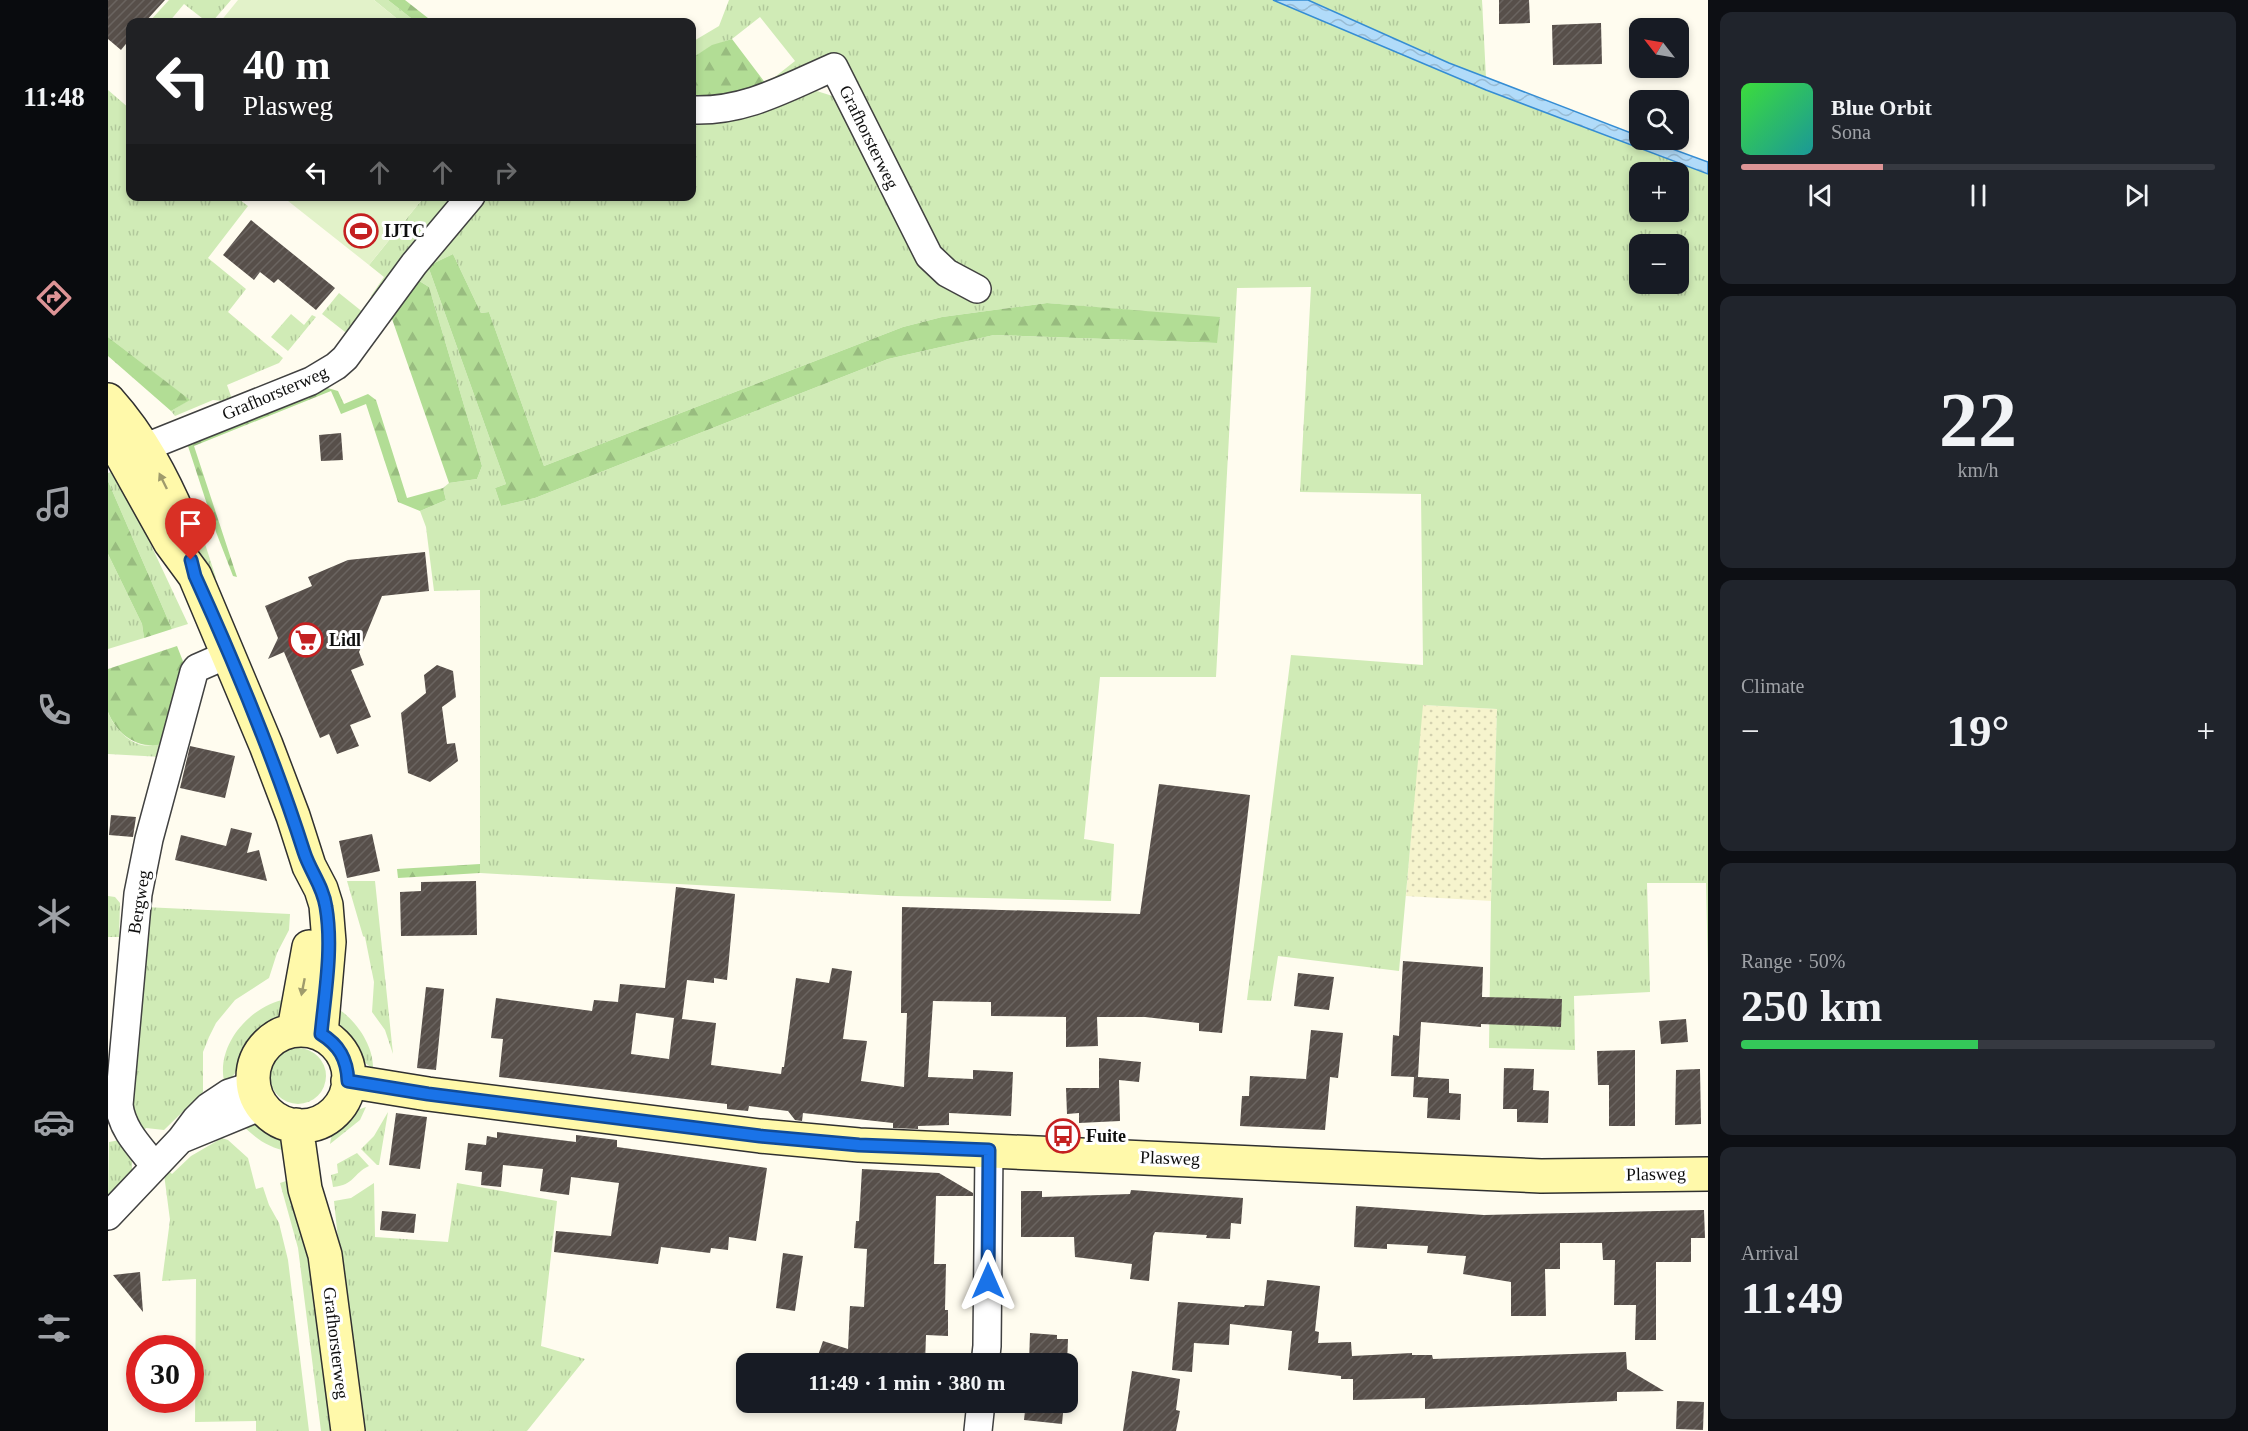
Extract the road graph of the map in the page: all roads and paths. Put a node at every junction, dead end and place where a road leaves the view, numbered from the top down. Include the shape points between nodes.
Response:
1 (696, 110) edge
2 (467, 201) edge
3 (977, 289) dead end
4 (108, 400) edge
5 (125, 446) edge
6 (229, 654) junction
7 (307, 1032) junction
8 (348, 1081) junction
9 (258, 1095) junction
10 (307, 1124) junction
11 (989, 1150) junction
12 (155, 1166) junction
13 (1708, 1174) edge
14 (108, 1216) edge
15 (985, 1353) edge
16 (980, 1413) edge
17 (348, 1431) edge
18 (978, 1431) edge

1 - 3 street, Grafhorsterweg via 729,109 755,101 834,67 929,256 947,273
2 - 5 street, Grafhorsterweg via 336,366 311,381
4 - 5 street
5 - 6 street via 171,542 195,576
6 - 7 street via 309,866
6 - 12 street, Bergweg via 194,672 138,894 119,1105 127,1131
7 - 8 street via 339,1048
7 - 9 street via 274,1038 259,1054 253,1074
8 - 10 street via 336,1110
8 - 11 street, Plasweg via 760,1136
9 - 10 street via 277,1119
9 - 12 street via 229,1093 220,1098
10 - 17 street, Grafhorsterweg via 305,1189 325,1255
11 - 13 street, Plasweg via 1541,1176
11 - 15 street
12 - 14 street
16 - 18 street

